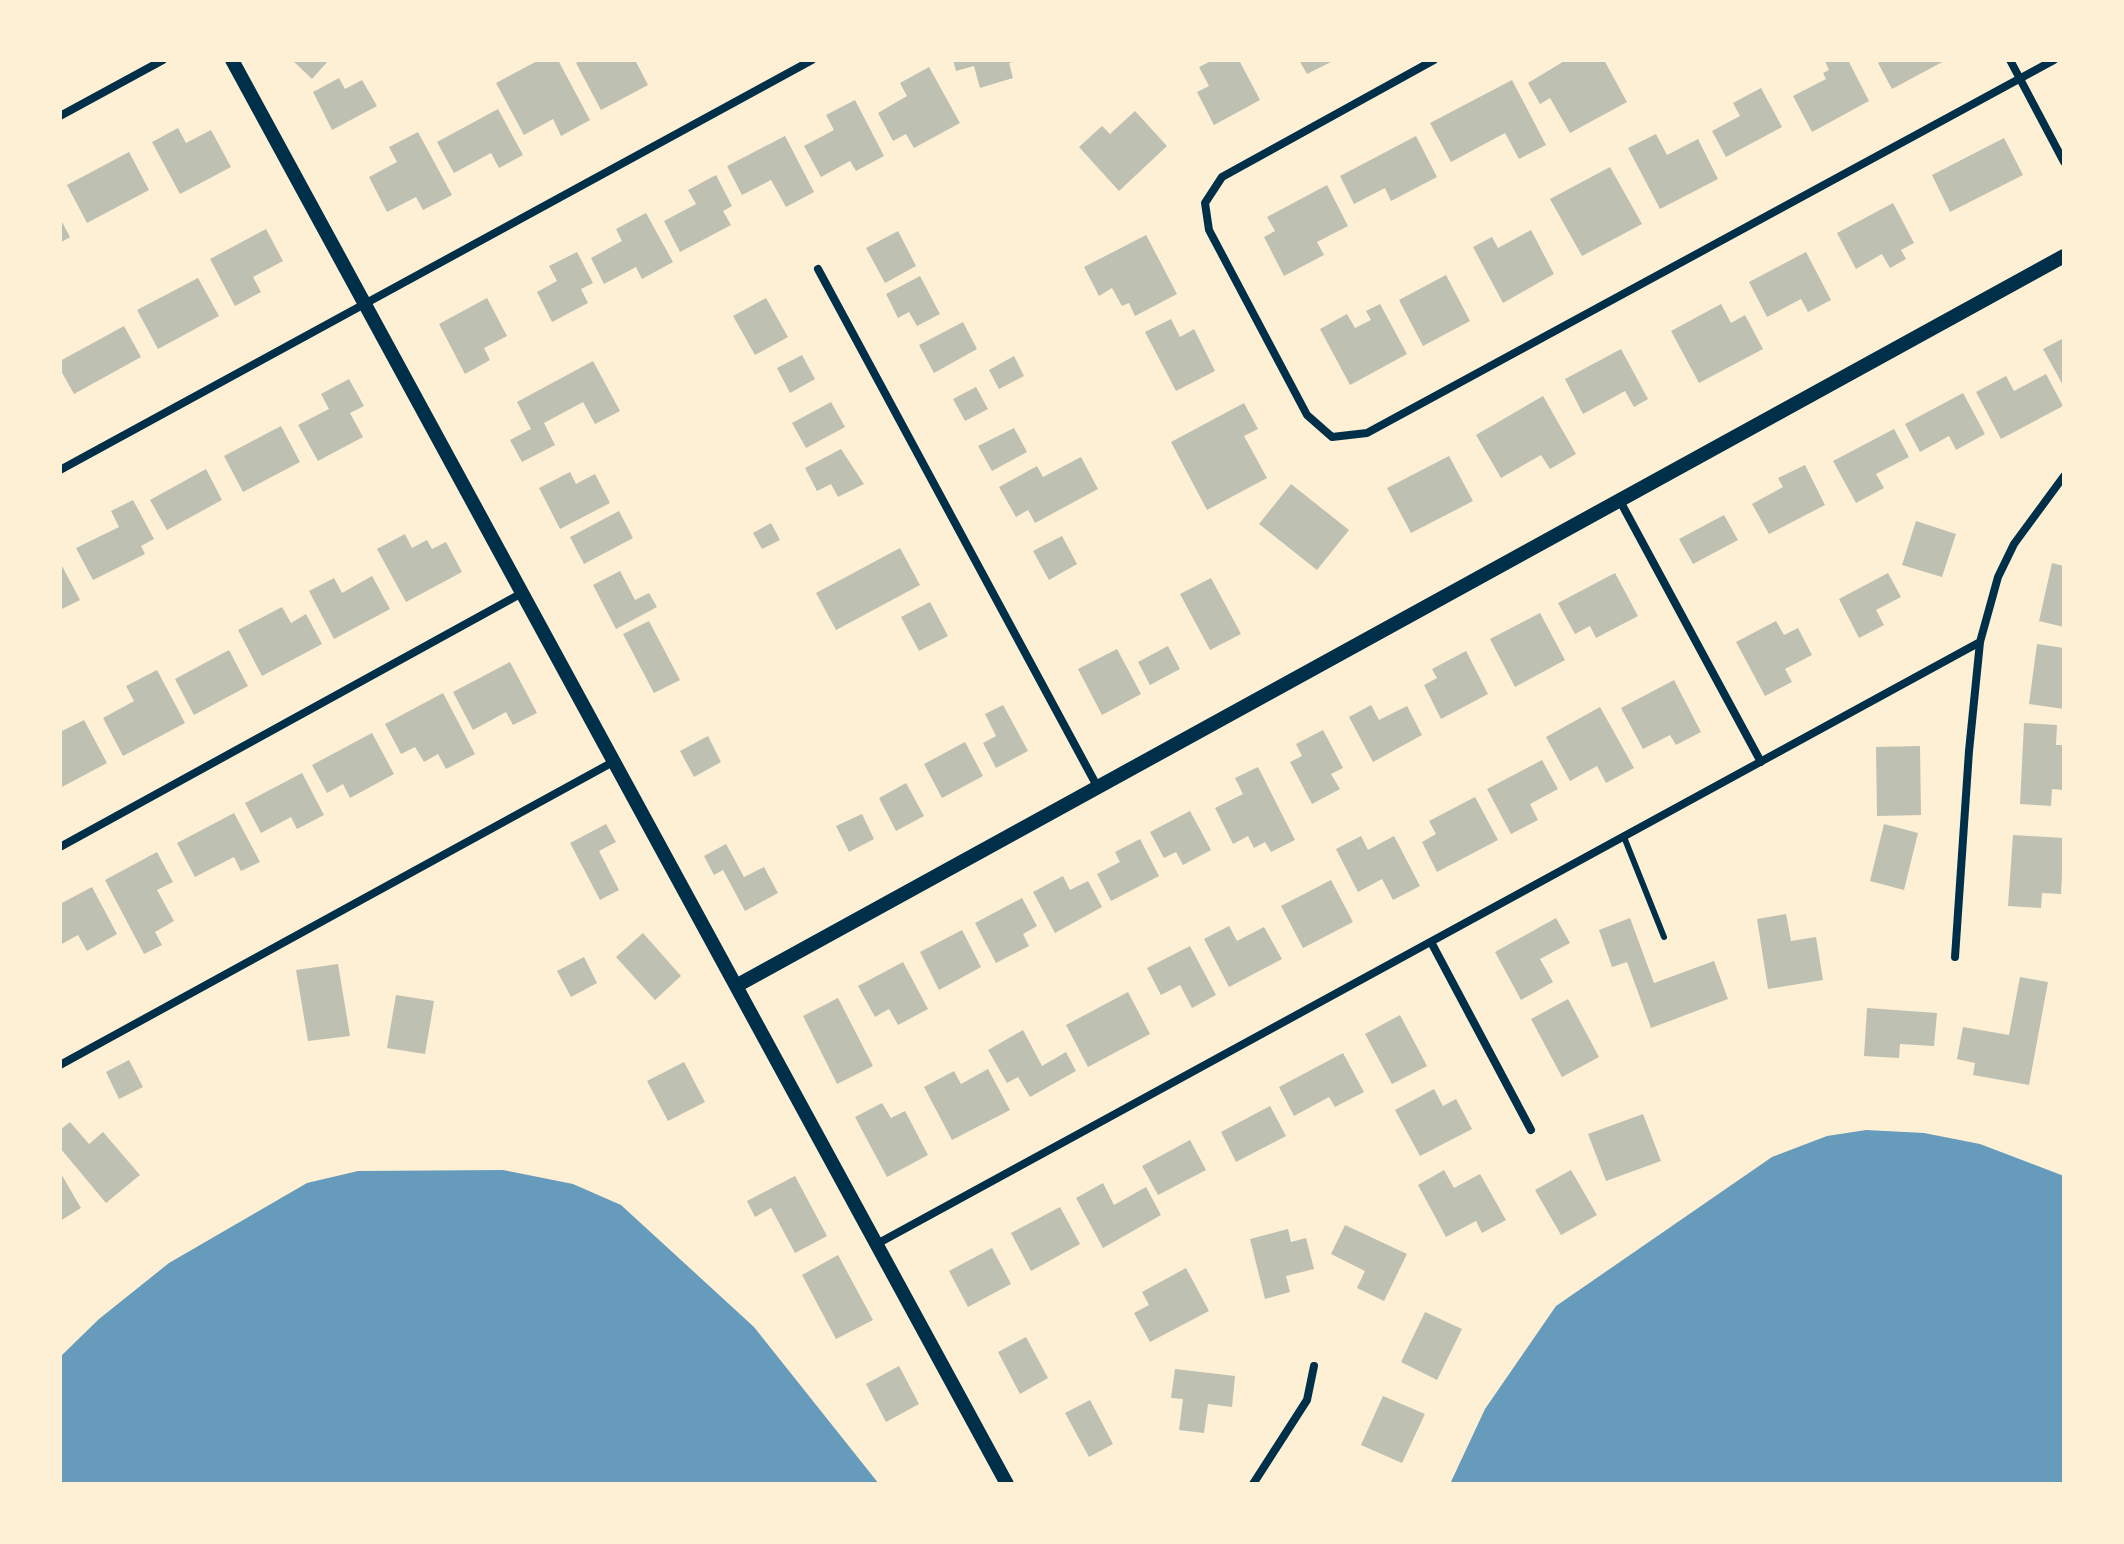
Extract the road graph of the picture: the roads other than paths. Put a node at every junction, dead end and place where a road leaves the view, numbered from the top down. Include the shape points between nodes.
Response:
1 (163, 60) edge
2 (232, 60) edge
3 (812, 60) edge
4 (1434, 60) edge
5 (2010, 60) edge
6 (2054, 60) edge
7 (2020, 79) junction
8 (60, 116) edge
9 (2064, 162) edge
10 (2064, 256) edge
11 (818, 269) dead end
12 (366, 305) junction
13 (60, 470) edge
14 (2064, 476) edge
15 (1620, 501) junction
16 (522, 593) junction
17 (1980, 642) junction
18 (613, 762) junction
19 (1761, 762) junction
20 (1097, 786) junction
21 (1624, 837) junction
22 (60, 847) edge
23 (1664, 937) dead end
24 (1431, 942) junction
25 (1955, 957) dead end
26 (736, 986) junction
27 (60, 1065) edge
28 (1531, 1130) dead end
29 (875, 1245) junction
30 (1314, 1366) dead end
31 (1007, 1484) edge
32 (1253, 1484) edge

1 - 8 street
2 - 12 street
3 - 12 street
4 - 7 street via 1222,177 1205,203 1209,230 1307,415 1332,437 1367,433
5 - 7 street
6 - 7 street
7 - 9 street
10 - 15 street
11 - 20 street
12 - 13 street
12 - 16 street
14 - 17 street via 2014,544 1998,577
15 - 19 street
15 - 20 street
16 - 18 street
16 - 22 street
17 - 19 street
17 - 25 street
18 - 26 street
18 - 27 street
19 - 21 street
20 - 26 street
21 - 23 lane
21 - 24 street
24 - 28 street
24 - 29 street
26 - 29 street
29 - 31 street
30 - 32 street via 1307,1400

